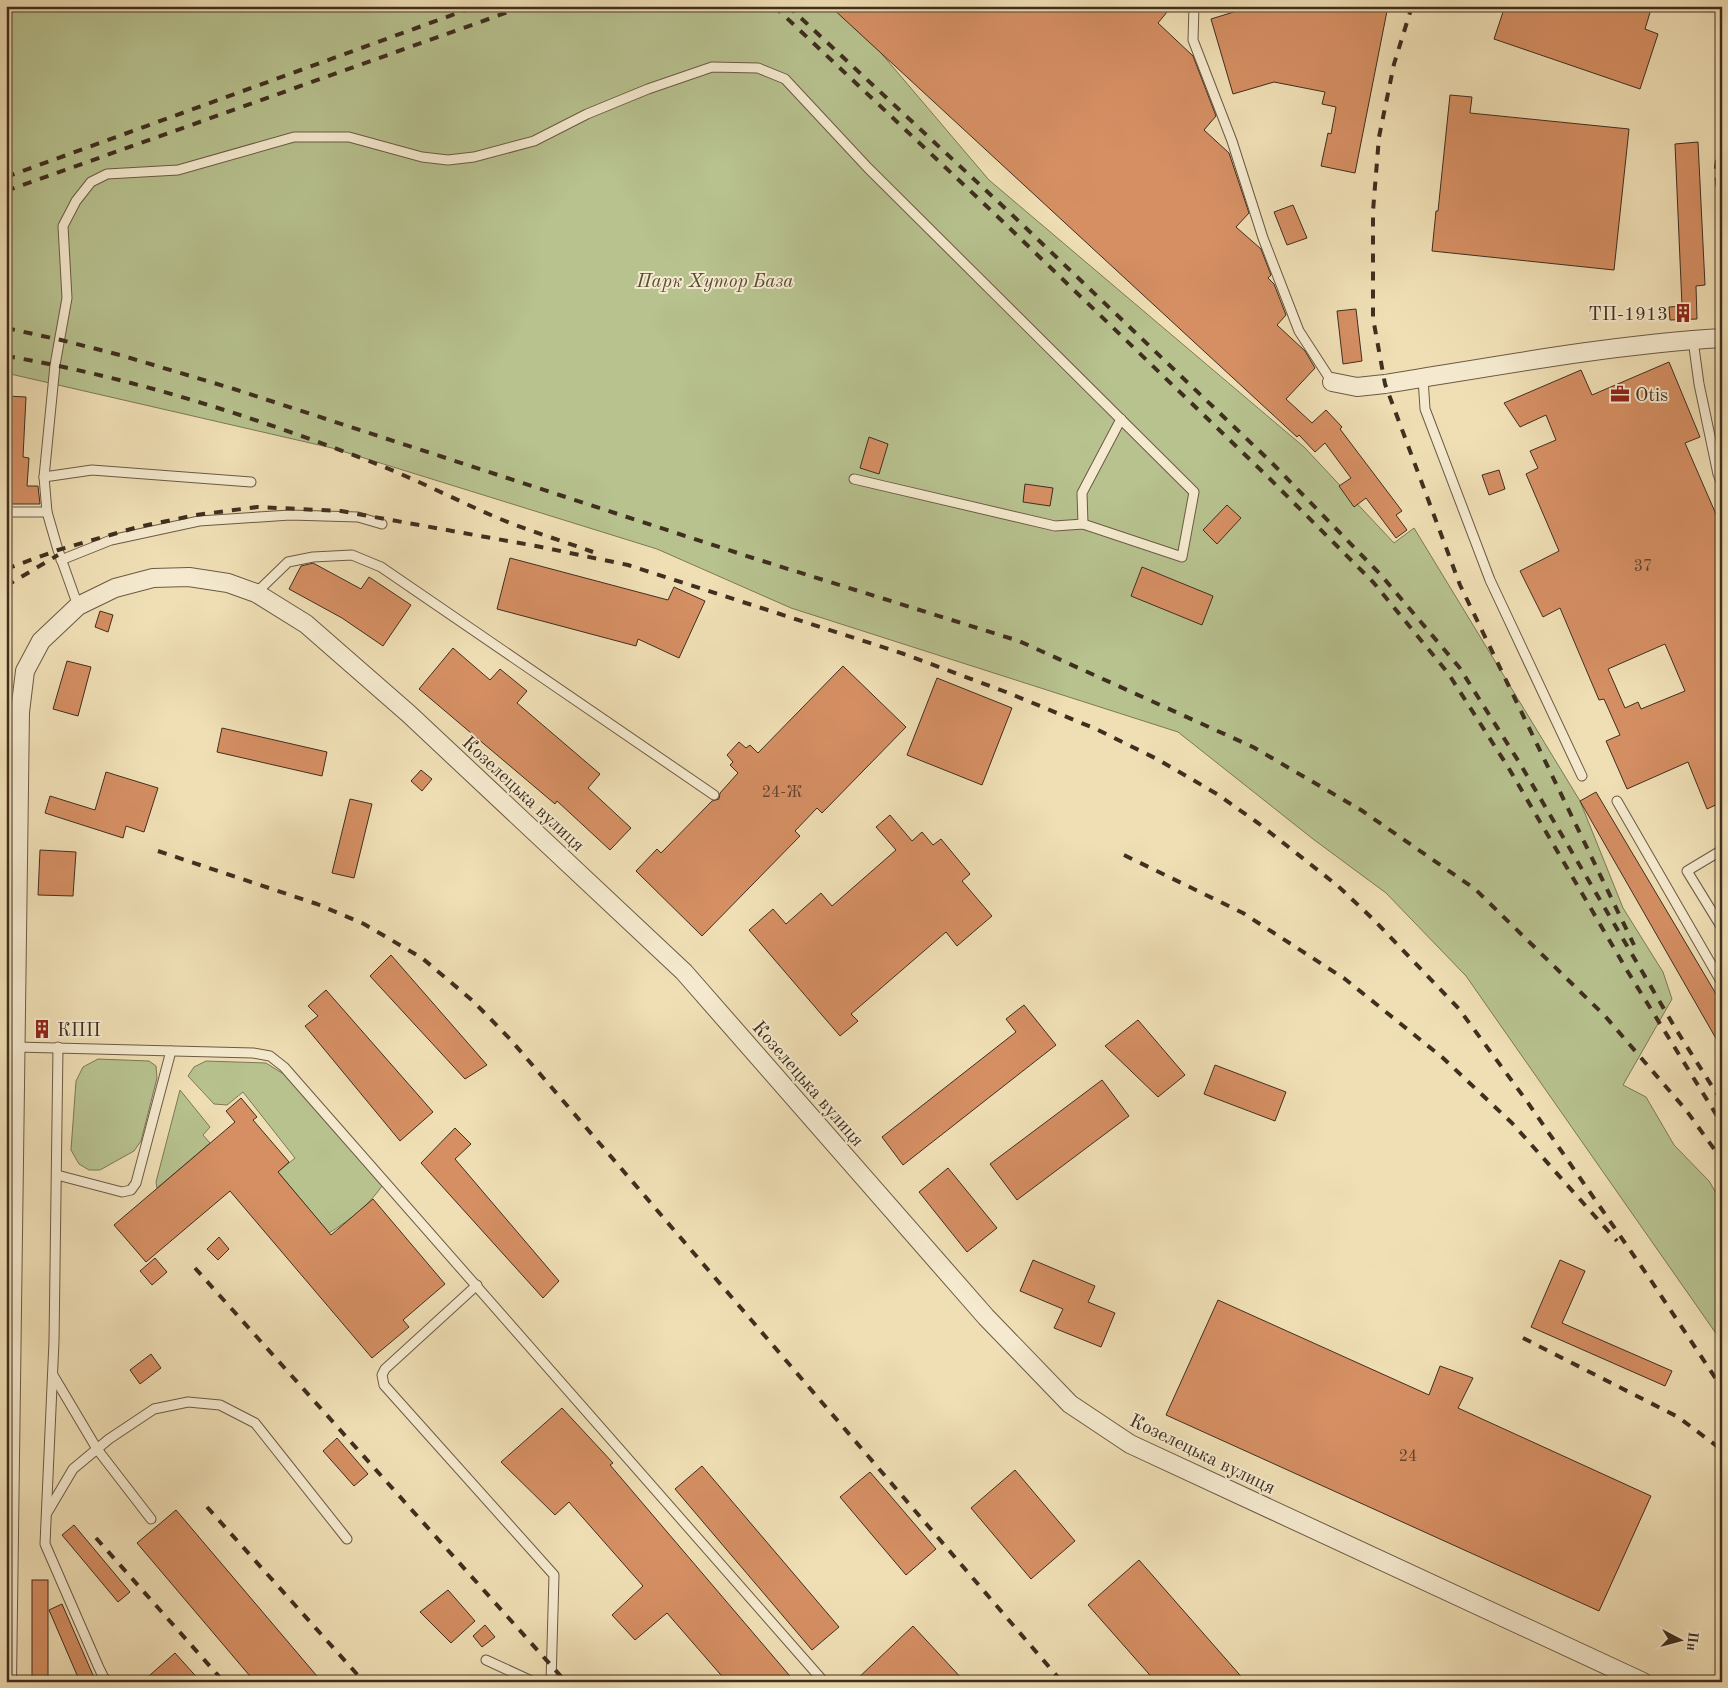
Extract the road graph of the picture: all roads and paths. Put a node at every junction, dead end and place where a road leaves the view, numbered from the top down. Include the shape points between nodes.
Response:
1 (1194, 6) edge
2 (1722, 338) edge
3 (1693, 340) junction
4 (1423, 378) junction
5 (1332, 382) joint
6 (1121, 419) junction
7 (44, 477) junction
8 (854, 479) dead end
9 (251, 482) dead end
10 (1722, 484) edge
11 (6, 512) edge
12 (48, 512) junction
13 (382, 524) dead end
14 (1083, 524) junction
15 (61, 560) junction
16 (256, 593) junction
17 (78, 606) junction
18 (1582, 776) dead end
19 (714, 795) dead end
20 (1617, 801) dead end
21 (1722, 850) edge
22 (1722, 928) edge
23 (1722, 983) edge
24 (16, 1047) junction
25 (58, 1047) junction
26 (171, 1051) junction
27 (10, 1153) edge
28 (56, 1175) junction
29 (477, 1286) junction
30 (52, 1375) junction
31 (97, 1449) junction
32 (46, 1516) junction
33 (151, 1519) dead end
34 (347, 1539) dead end
35 (486, 1660) dead end
36 (7, 1682) edge
37 (106, 1682) edge
38 (534, 1682) edge
39 (551, 1682) edge
40 (824, 1682) edge
41 (1643, 1682) edge

1 - 5 lane via 1193,40 1232,141 1263,238 1299,331
2 - 3 street
3 - 4 street via 1560,355
3 - 10 lane via 1699,384
4 - 5 street via 1357,387
4 - 18 lane via 1425,409 1490,580
6 - 7 lane via 868,168 785,79 758,68 712,67 587,114 534,141 474,157 448,160 422,157 349,136 294,137 178,170 107,174 91,182 63,226 67,298 55,364
6 - 14 lane via 1082,493
6 - 14 lane via 1194,492 1182,557
7 - 9 lane via 92,470
7 - 12 lane
8 - 14 lane via 1055,526
11 - 12 lane
12 - 15 lane
13 - 15 lane via 358,517 290,514 199,521 112,540
15 - 17 lane
16 - 17 street, Козелецька вулиця via 189,576 153,578 115,588
16 - 19 lane via 288,562 352,555 381,566
16 - 41 street, Козелецька вулиця via 306,624 409,714 684,972 986,1317 1070,1404 1130,1444
17 - 24 street, Козелецька вулиця via 41,641 25,671 20,712
20 - 23 lane
21 - 22 lane via 1687,871
24 - 25 lane
24 - 27 street, Козелецька вулиця
25 - 26 lane
25 - 28 lane
26 - 28 lane via 136,1183 131,1190 122,1192
26 - 29 lane via 270,1056 284,1067
27 - 36 street, Козелецька вулиця
28 - 30 lane
29 - 39 lane via 382,1375 384,1385 554,1575
29 - 40 lane
30 - 31 lane
30 - 32 lane
31 - 32 lane via 72,1469
31 - 33 lane
31 - 34 lane via 154,1409 188,1402 220,1405 255,1423
32 - 37 lane via 45,1544
35 - 38 lane

